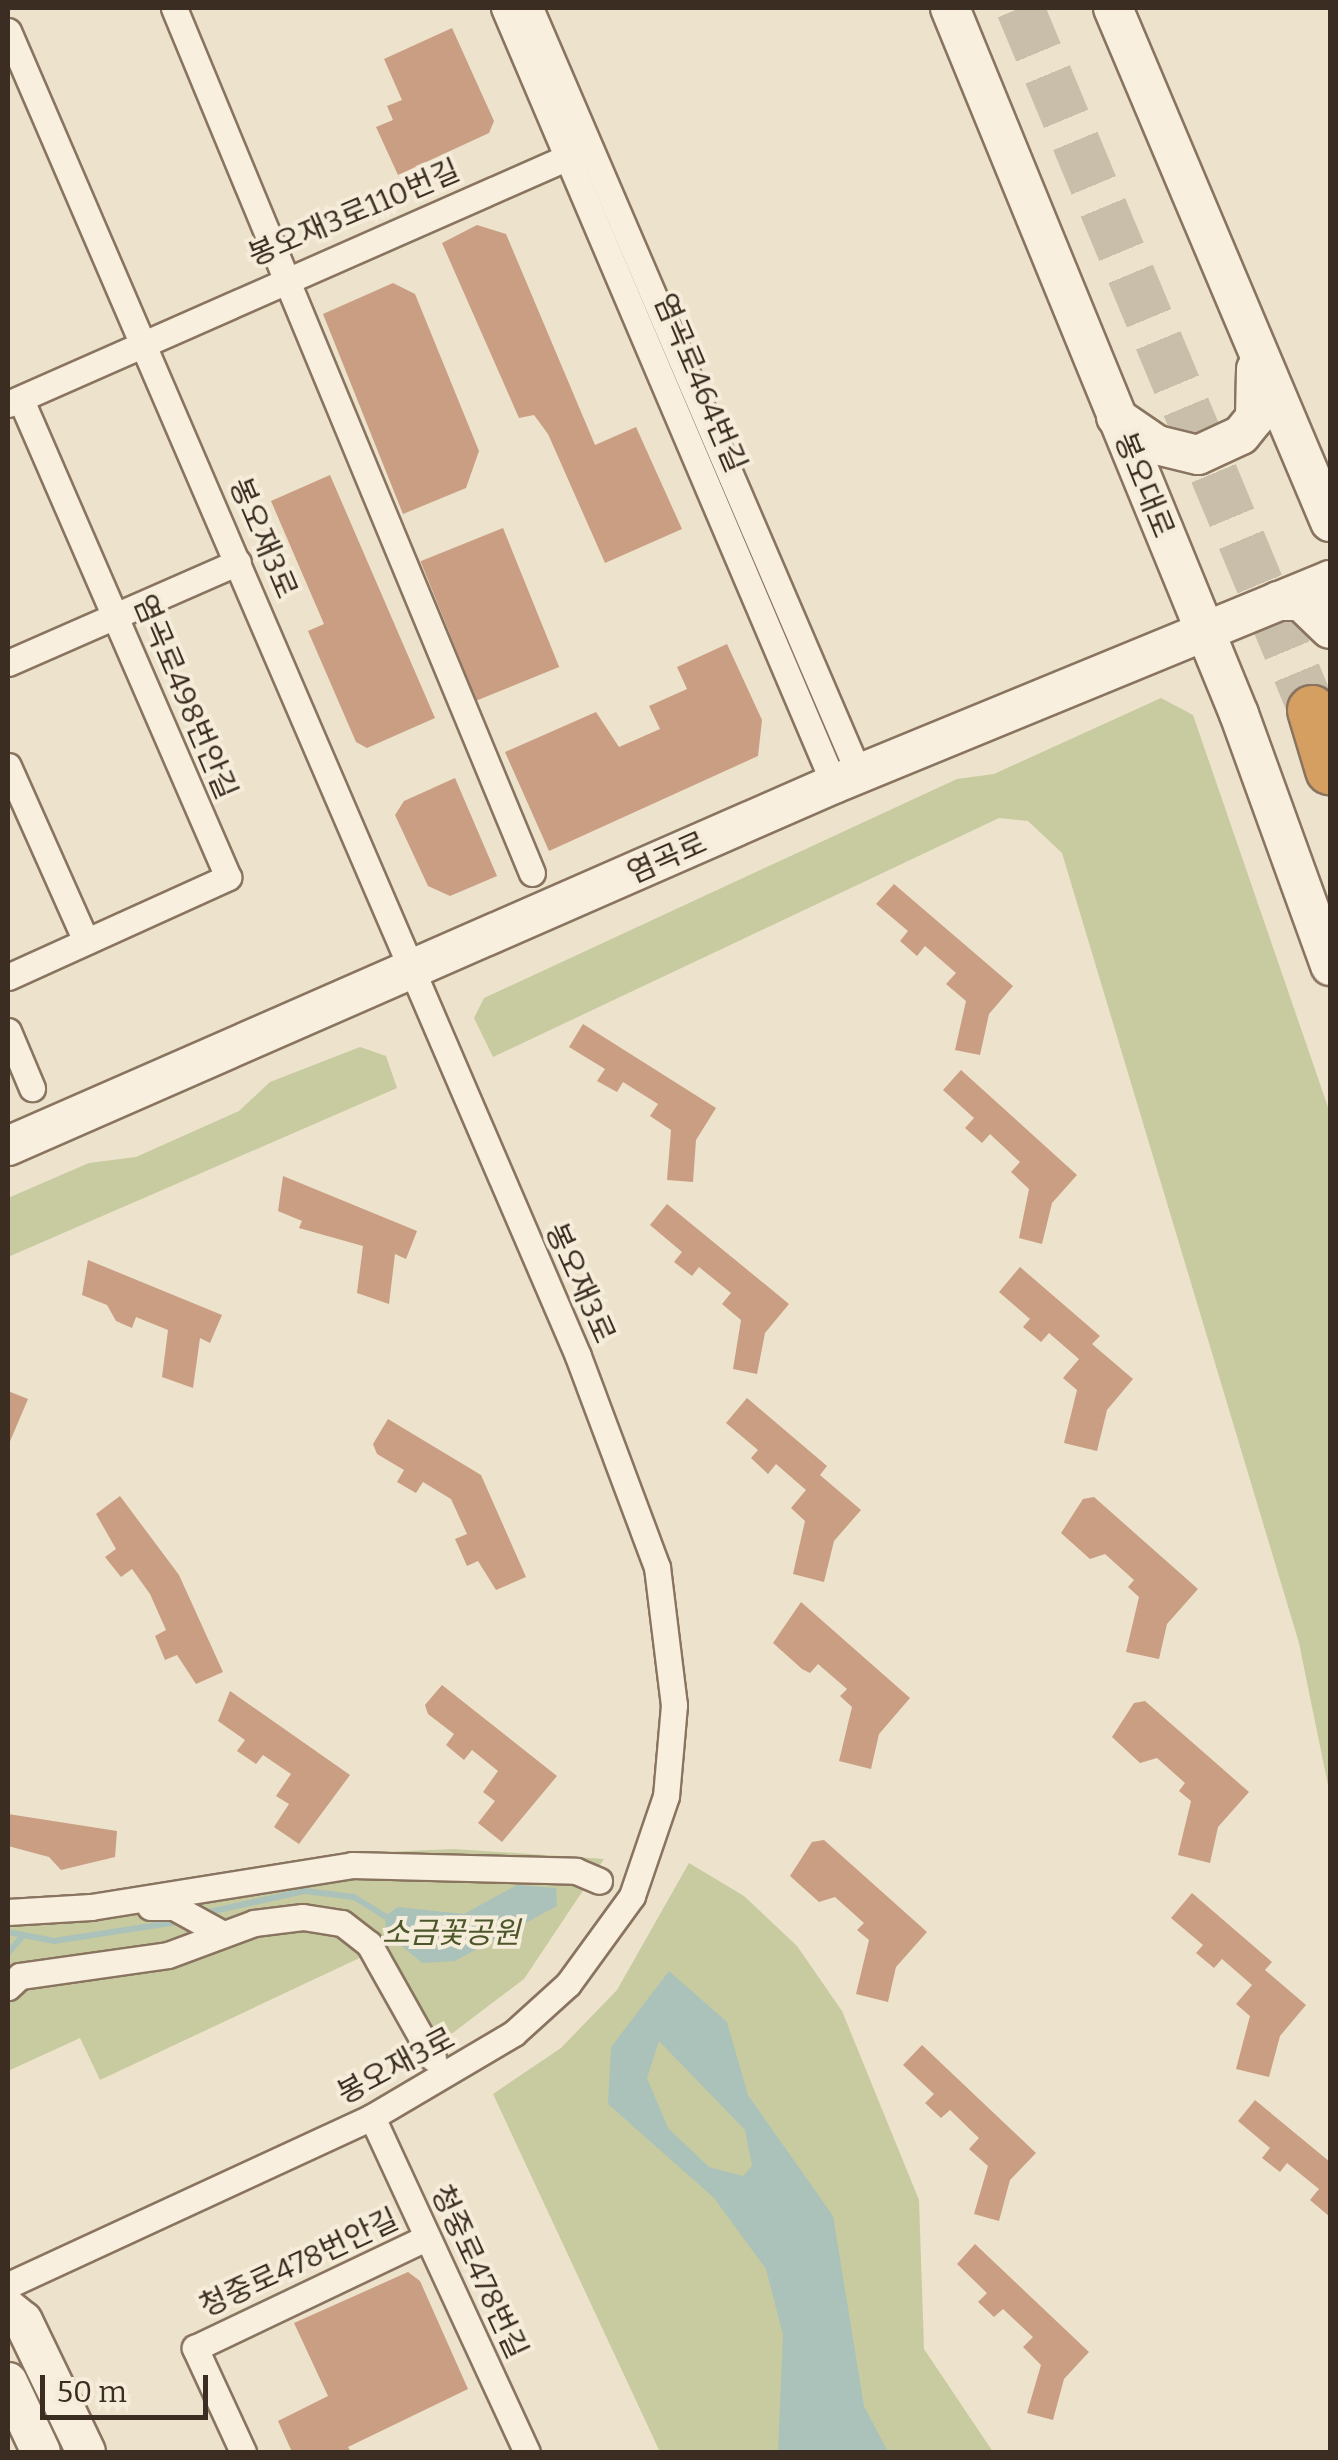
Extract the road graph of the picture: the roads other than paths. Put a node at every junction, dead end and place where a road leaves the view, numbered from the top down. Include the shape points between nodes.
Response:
1 (174, 8) edge
2 (504, 8) edge
3 (530, 8) edge
4 (950, 8) edge
5 (1113, 8) edge
6 (8, 31) edge
7 (581, 152) junction
8 (290, 276) junction
9 (143, 339) junction
10 (1253, 346) junction
11 (14, 402) edge
12 (1116, 416) junction
13 (1330, 522) edge
14 (238, 562) junction
15 (1330, 580) edge
16 (1278, 601) junction
17 (114, 616) junction
18 (1330, 629) edge
19 (1204, 632) junction
20 (8, 663) edge
21 (1312, 710) tunnel mouth
22 (838, 724) junction
23 (814, 737) junction
24 (8, 766) edge
25 (1330, 770) edge
26 (846, 779) junction
27 (532, 873) dead end
28 (86, 941) junction
29 (1330, 966) edge
30 (407, 972) junction
31 (8, 976) edge
32 (8, 1031) edge
33 (32, 1088) dead end
34 (8, 1146) edge
35 (599, 1881) dead end
36 (91, 1907) junction
37 (8, 1912) edge
38 (223, 1934) junction
39 (8, 1987) edge
40 (433, 2058) dead end
41 (372, 2117) junction
42 (426, 2238) junction
43 (8, 2286) edge
44 (8, 2309) edge
45 (8, 2382) edge
46 (41, 2452) edge
47 (86, 2452) edge
48 (243, 2452) edge
49 (527, 2452) edge

1 - 8 street
2 - 7 street, 염곡로464번길
3 - 7 street, 염곡로464번길
4 - 12 main road, 봉오대로
5 - 10 main road
6 - 9 street, 봉오재3로
7 - 8 street, 봉오재3로110번길
7 - 22 street, 염곡로464번길
7 - 23 street, 염곡로464번길
8 - 9 street, 봉오재3로110번길
8 - 27 street via 394,549
9 - 11 street, 봉오재3로110번길
9 - 14 street, 봉오재3로
10 - 12 main road via 1255,418 1220,447 1177,454
10 - 13 main road
11 - 17 street, 염곡로498번안길
12 - 19 main road, 봉오대로
14 - 17 street
14 - 30 street, 봉오재3로
15 - 16 main road, 염곡로
16 - 18 main road via 1301,601
16 - 19 main road, 염곡로
17 - 20 street
17 - 28 street, 염곡로498번안길 via 228,878
19 - 26 main road, 염곡로
19 - 29 main road, 봉오대로
21 - 25 highway
22 - 23 street via 830,742
22 - 26 street, 염곡로464번길
23 - 26 street, 염곡로464번길
24 - 28 street
26 - 30 main road, 염곡로
28 - 31 street, 염곡로498번안길
30 - 34 main road, 염곡로
30 - 41 street, 봉오재3로 via 640,1516 666,1611 674,1705 666,1796 646,1864 609,1933 514,2033
32 - 33 street
35 - 36 street via 576,1871 352,1865
36 - 37 street
36 - 38 street via 174,1907
38 - 39 street via 112,1968 20,1976
38 - 40 street via 303,1917 342,1923 369,1944
41 - 42 street, 청중로478번길
41 - 43 street, 봉오재3로
42 - 48 street, 청중로478번안길 via 195,2348
42 - 49 street, 청중로478번길
44 - 47 main road via 22,2320
45 - 46 main road

